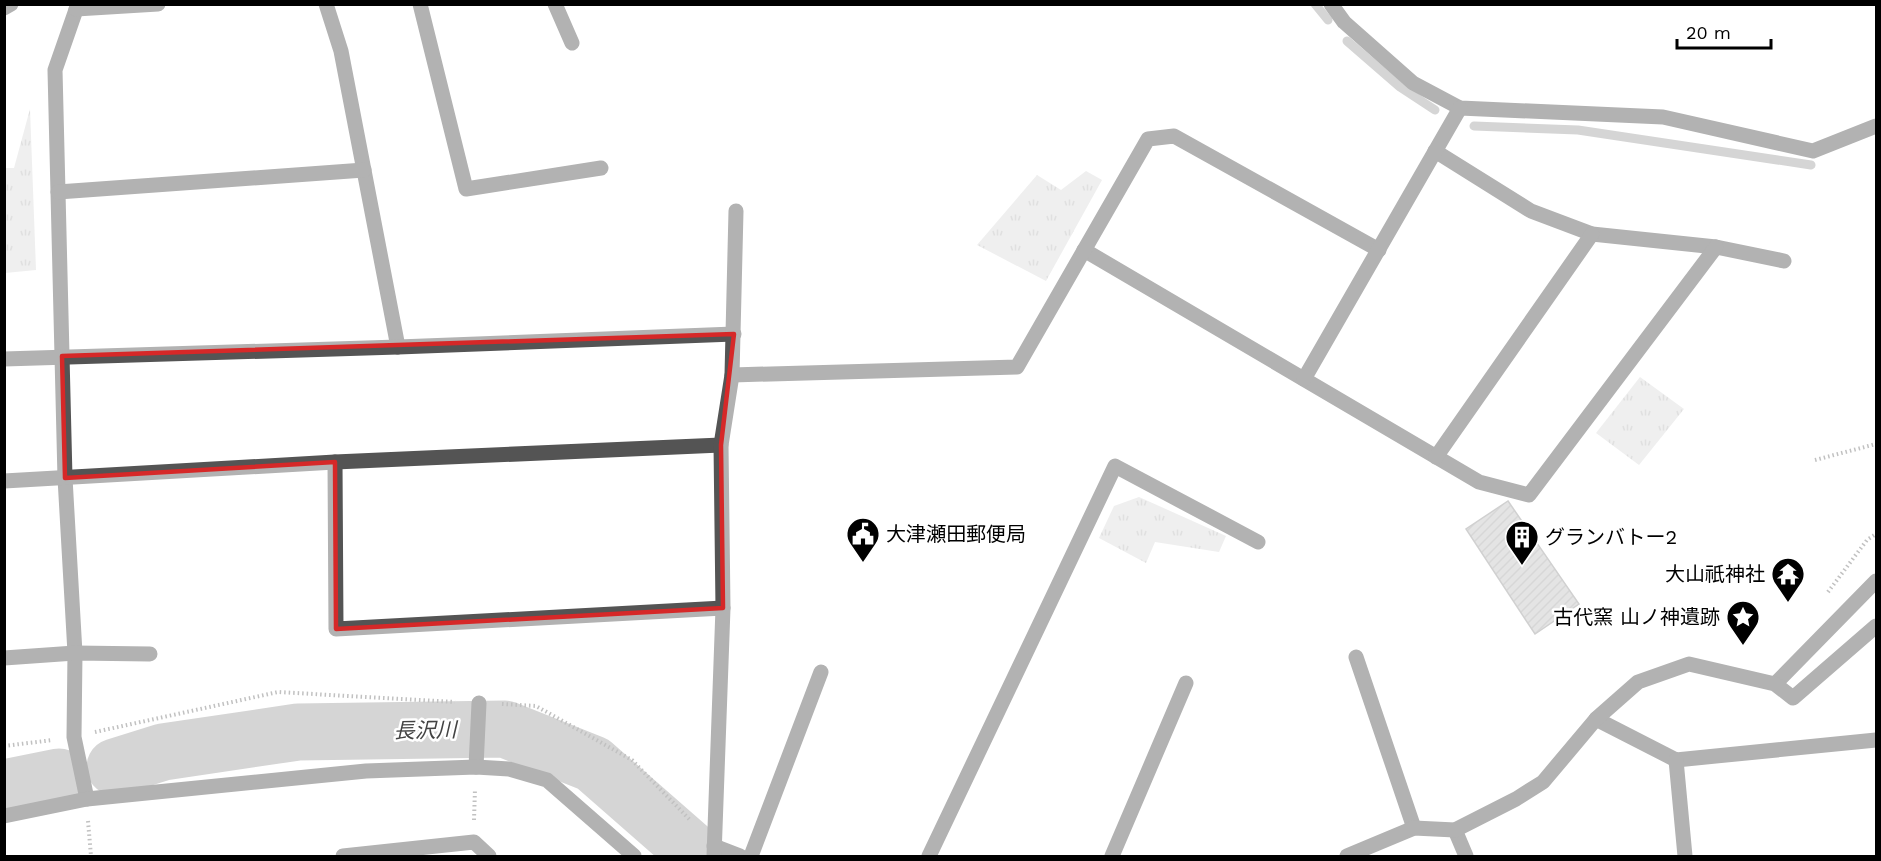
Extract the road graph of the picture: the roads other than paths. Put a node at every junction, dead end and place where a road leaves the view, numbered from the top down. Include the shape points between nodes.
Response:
1 (11, 4) edge
2 (158, 4) edge
3 (326, 4) edge
4 (420, 4) edge
5 (555, 4) edge
6 (1331, 4) edge
7 (77, 7) edge
8 (4, 8) edge
9 (572, 43) dead end
10 (1460, 108) junction
11 (1876, 126) edge
12 (1435, 151) junction
13 (601, 168) dead end
14 (364, 170) junction
15 (58, 192) junction
16 (736, 211) dead end
17 (1592, 234) junction
18 (1716, 247) junction
19 (1084, 250) junction
20 (1379, 250) junction
21 (1784, 261) dead end
22 (734, 334) junction
23 (398, 348) junction
24 (62, 356) junction
25 (4, 359) edge
26 (732, 375) junction
27 (1304, 379) junction
28 (721, 446) junction
29 (1436, 457) junction
30 (335, 462) junction
31 (65, 478) junction
32 (4, 481) edge
33 (1258, 542) dead end
34 (1876, 581) edge
35 (723, 608) junction
36 (1876, 626) edge
37 (75, 654) junction
38 (150, 654) dead end
39 (1356, 657) dead end
40 (4, 658) edge
41 (821, 672) dead end
42 (1186, 683) dead end
43 (1775, 684) junction
44 (478, 704) road end
45 (1596, 719) junction
46 (1876, 740) edge
47 (1676, 760) junction
48 (476, 766) junction
49 (87, 799) junction
50 (4, 816) edge
51 (1414, 828) junction
52 (1455, 830) junction
53 (714, 851) edge
54 (343, 856) edge
55 (489, 856) edge
56 (634, 856) edge
57 (740, 856) edge
58 (751, 856) edge
59 (929, 856) edge
60 (1112, 856) edge
61 (1347, 856) edge
62 (1466, 856) edge
63 (1685, 856) edge

1 - 8 street
2 - 7 street
3 - 14 street via 341,51
4 - 13 street via 466,189
5 - 9 street
6 - 10 street via 1344,22 1413,83
7 - 15 street via 55,70
10 - 11 street via 1663,117 1813,150
10 - 12 street
12 - 17 street via 1531,210
12 - 20 street
14 - 15 street
14 - 23 street
15 - 24 street
16 - 22 street
17 - 18 street
17 - 29 street
18 - 21 street
18 - 29 street via 1529,495 1479,482
19 - 20 street via 1148,139 1174,136
19 - 26 street via 1017,367
19 - 27 street
20 - 27 street
22 - 23 street
22 - 26 street
23 - 24 street
24 - 25 street
24 - 31 street
26 - 28 street
27 - 29 street
28 - 30 street
28 - 35 street
30 - 31 street
30 - 35 street via 336,628
31 - 32 street
31 - 37 street
33 - 59 street via 1115,466
34 - 43 street
35 - 53 street
36 - 43 street via 1793,699
37 - 38 street
37 - 40 street
37 - 49 street via 74,737
39 - 51 street
41 - 58 street
42 - 60 street
43 - 45 street via 1689,664 1638,682
44 - 48 street
45 - 47 street
45 - 52 street via 1542,782
46 - 47 street
47 - 63 street
48 - 49 street via 366,771
48 - 56 street via 509,769 547,780
49 - 50 street
51 - 52 street
51 - 61 street
52 - 62 street
53 - 57 street
54 - 55 street via 474,842

